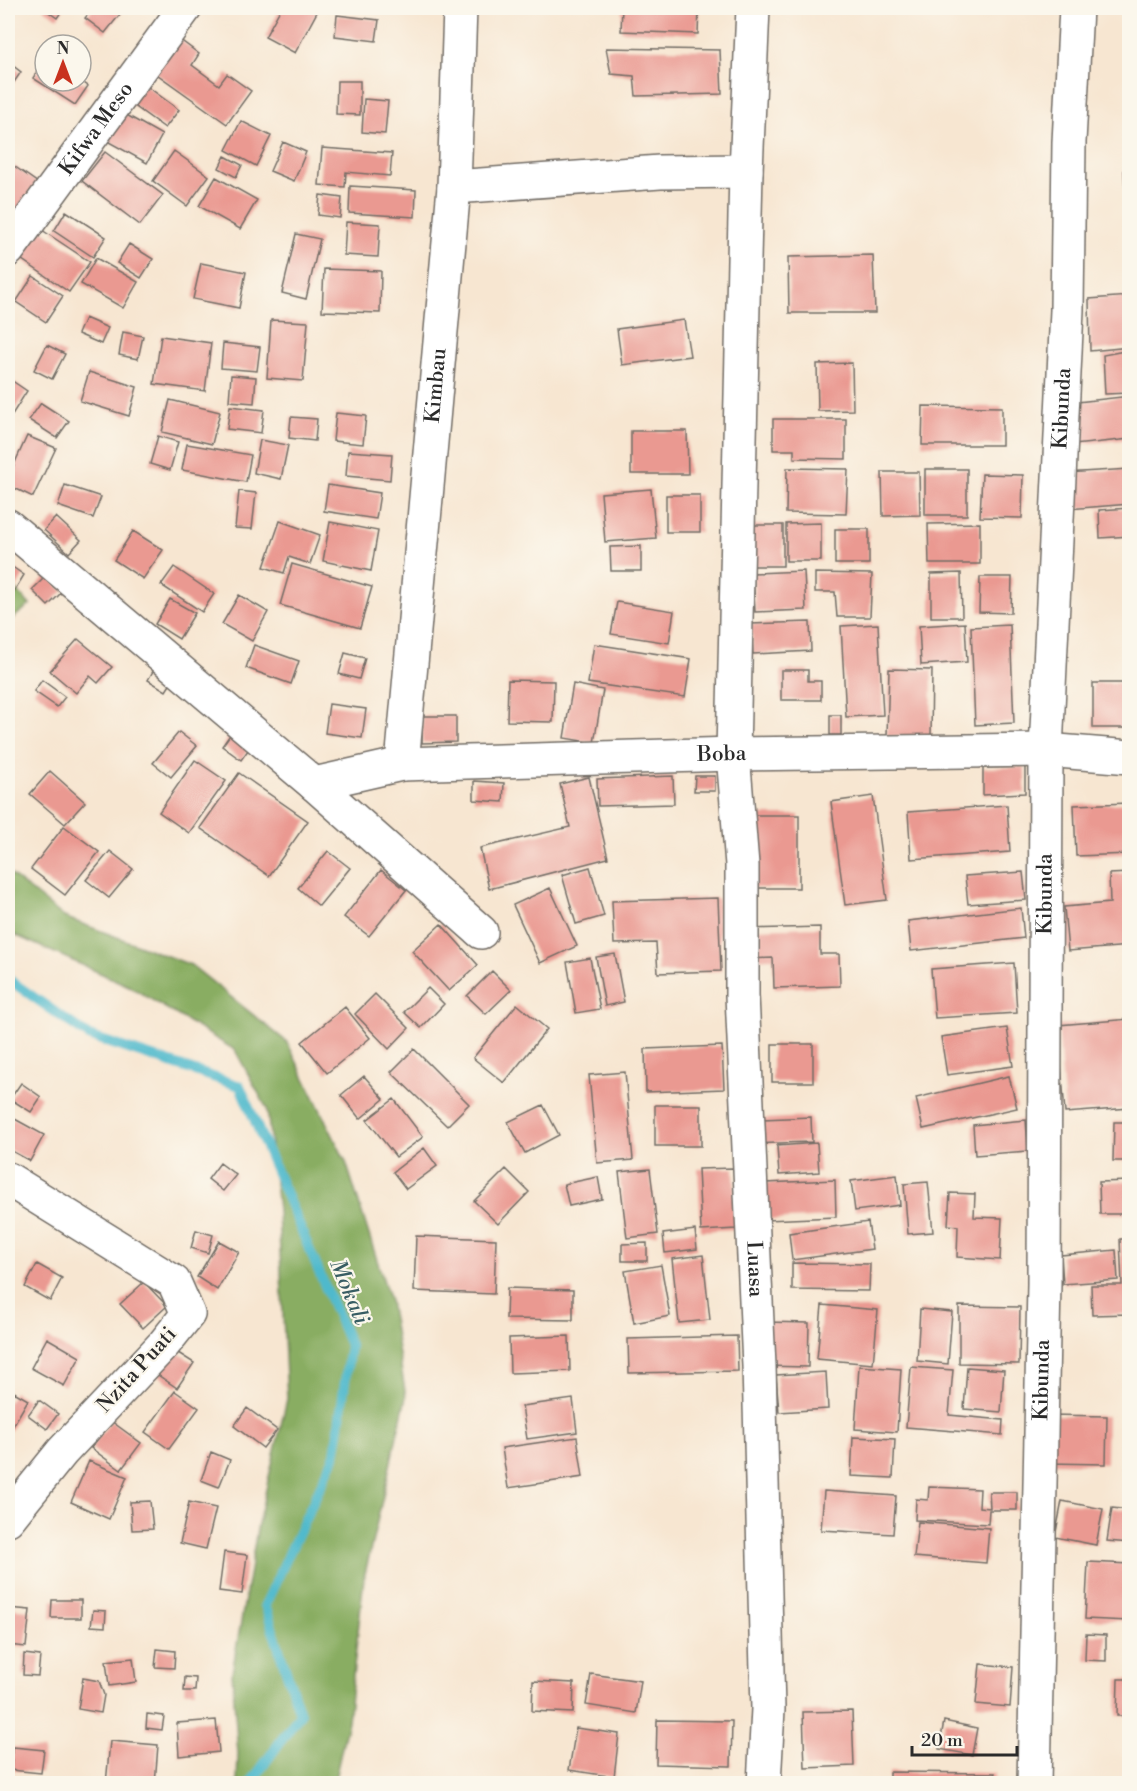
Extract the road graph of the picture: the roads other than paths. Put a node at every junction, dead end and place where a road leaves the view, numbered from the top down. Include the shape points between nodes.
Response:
1 (185, 8) edge
2 (460, 8) edge
3 (753, 8) edge
4 (1077, 8) edge
5 (746, 171) junction
6 (454, 187) junction
7 (8, 250) edge
8 (8, 526) edge
9 (1046, 750) junction
10 (733, 754) junction
11 (1130, 757) edge
12 (402, 764) junction
13 (314, 784) junction
14 (481, 932) dead end
15 (8, 1179) edge
16 (8, 1519) edge
17 (764, 1784) edge
18 (1034, 1784) edge

1 - 7 street, Kifwa Meso
2 - 6 street, Kimbau
3 - 5 street, Luasa
4 - 9 street, Kibunda
5 - 6 street via 660,172
5 - 10 street, Luasa
6 - 12 street, Kimbau
8 - 13 street
9 - 10 street, Boba
9 - 11 street, Boba
9 - 18 street, Kibunda via 1044,1284
10 - 12 street, Boba
10 - 17 street, Luasa via 742,865 742,995 759,1366 768,1709
12 - 13 street, Boba
13 - 14 street
15 - 16 street, Nzita Puati via 174,1282 188,1314 62,1452

